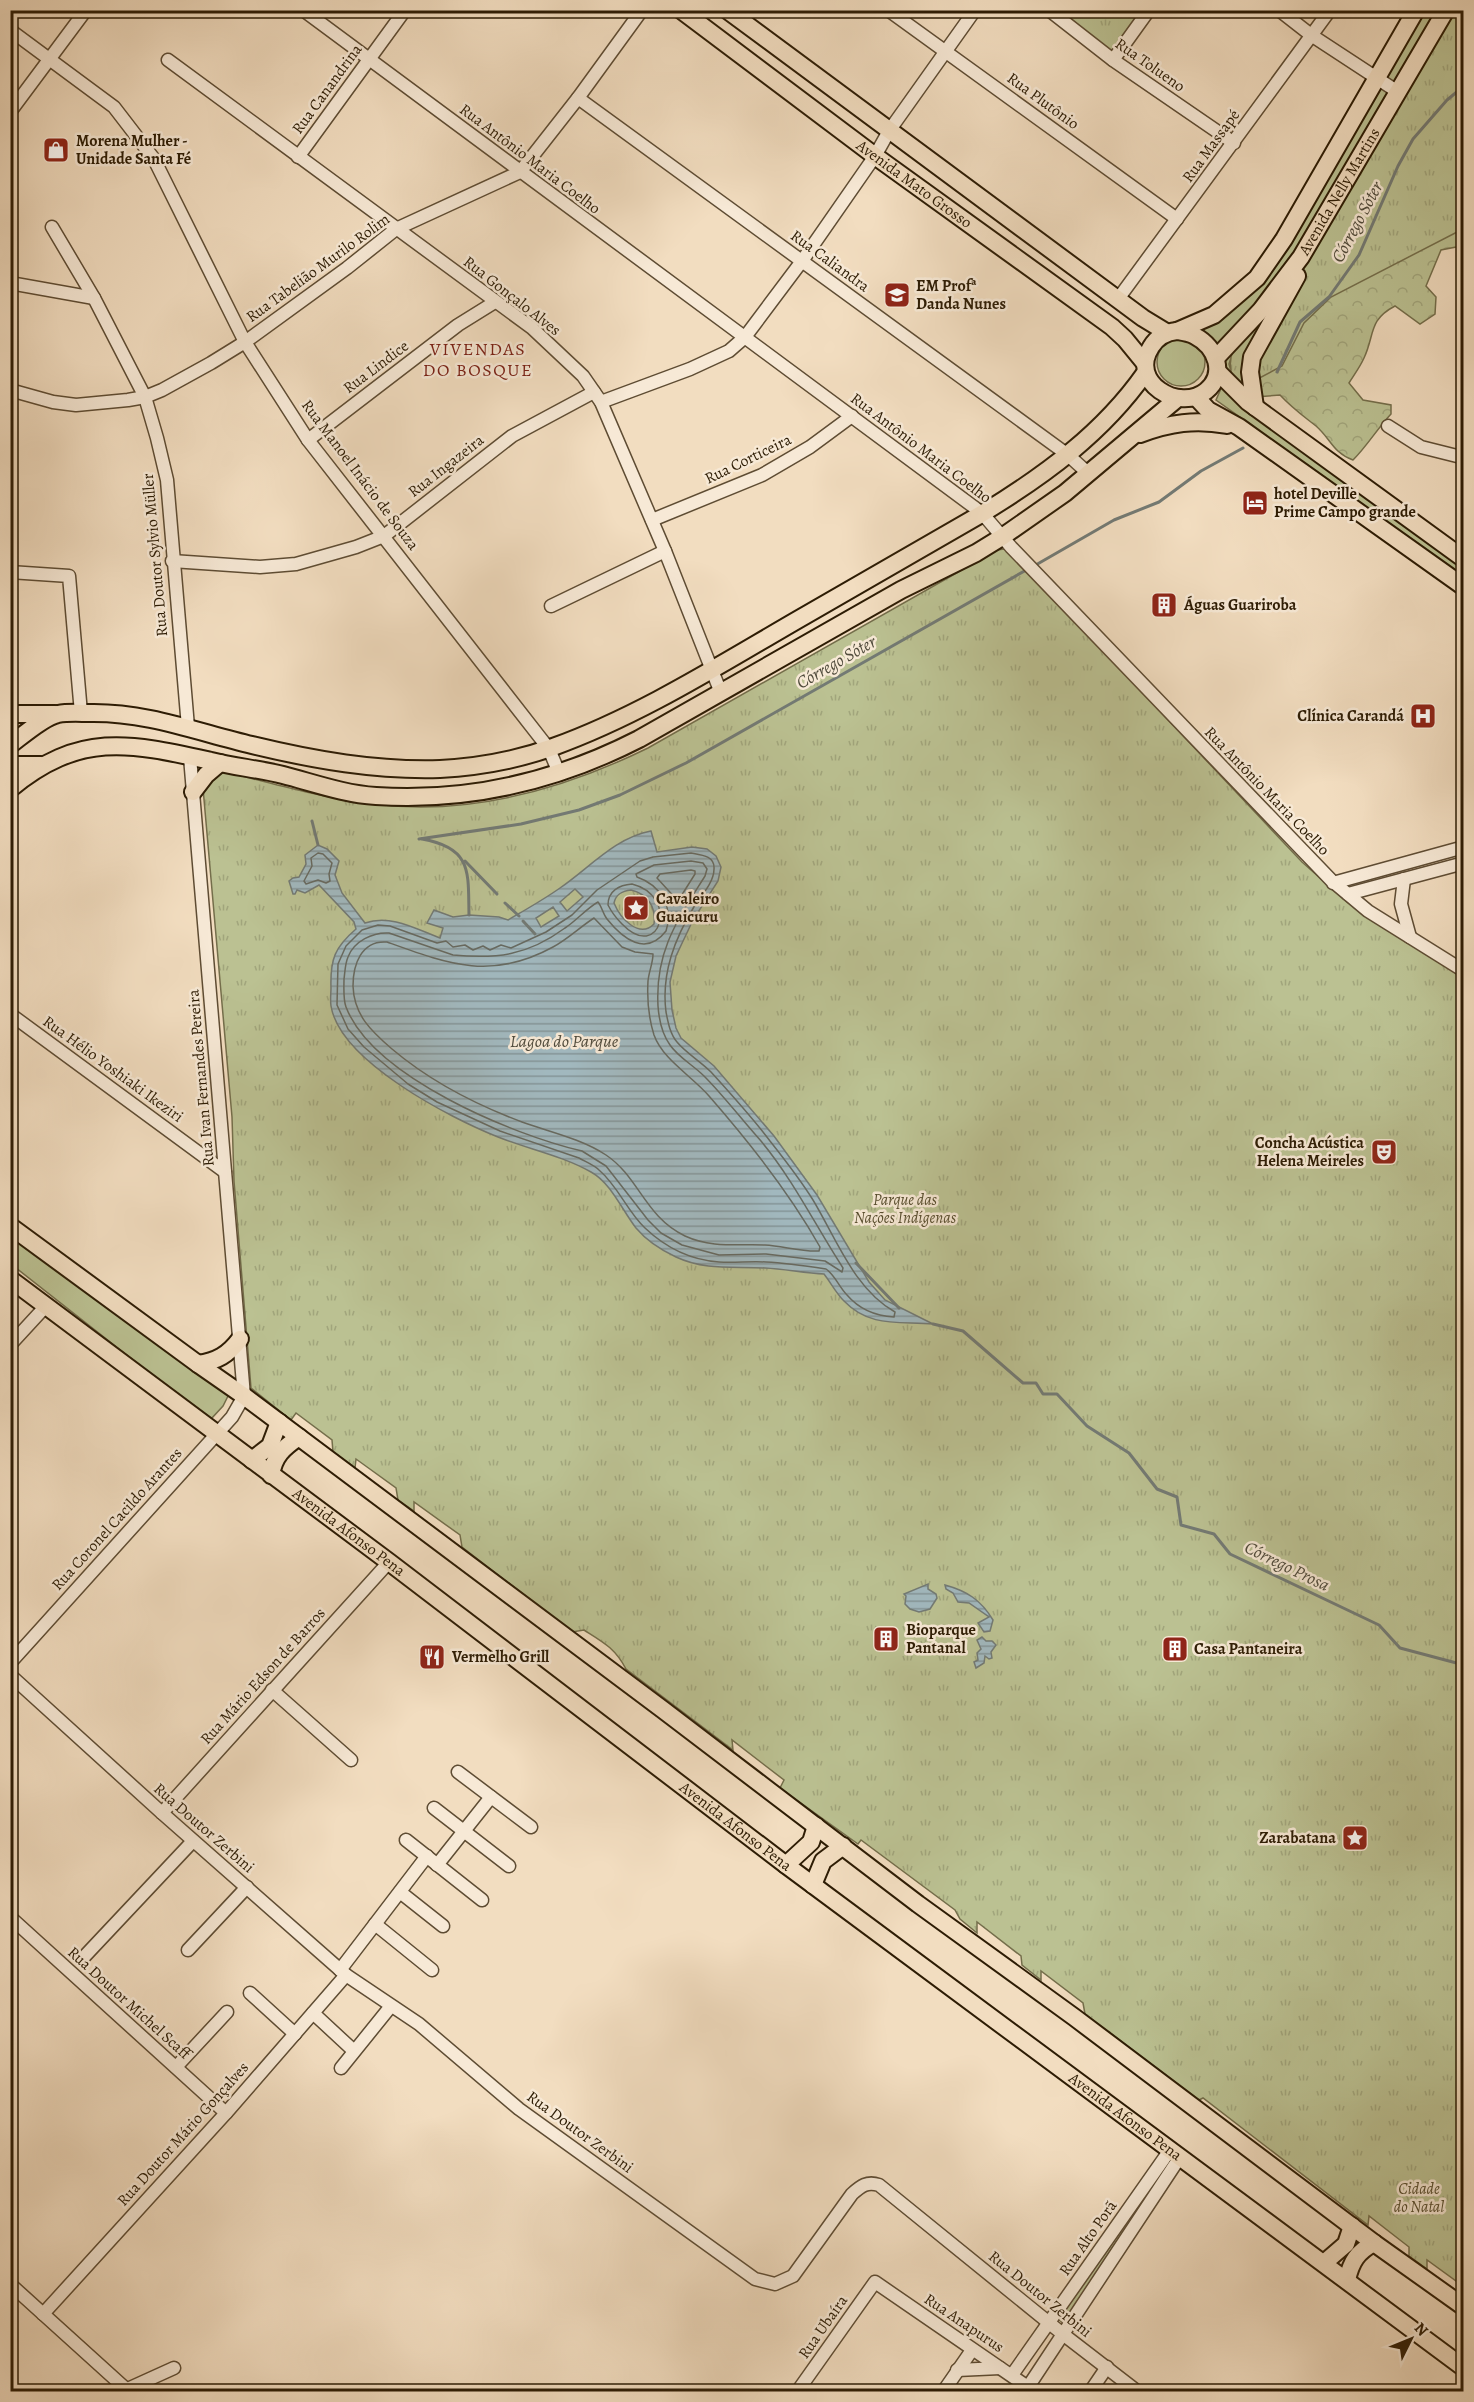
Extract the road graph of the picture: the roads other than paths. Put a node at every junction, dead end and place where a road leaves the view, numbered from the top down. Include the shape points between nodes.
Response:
1 (86, 10) edge
2 (303, 10) edge
3 (405, 10) edge
4 (642, 10) edge
5 (681, 10) edge
6 (727, 10) edge
7 (888, 10) edge
8 (975, 10) edge
9 (1049, 10) edge
10 (1149, 10) edge
11 (1279, 10) edge
12 (1330, 10) edge
13 (1416, 10) edge
14 (1446, 10) edge
15 (10, 30) edge
16 (1311, 35) junction
17 (946, 51) junction
18 (369, 58) junction
19 (50, 59) junction
20 (168, 60) dead end
21 (1113, 60) junction
22 (1377, 79) junction
23 (1398, 92) junction
24 (578, 98) junction
25 (10, 112) edge
26 (889, 131) junction
27 (1234, 143) junction
28 (875, 156) junction
29 (298, 157) junction
30 (520, 172) junction
31 (1177, 219) junction
32 (52, 227) dead end
33 (396, 230) junction
34 (1301, 258) junction
35 (802, 261) junction
36 (10, 283) edge
37 (94, 298) junction
38 (1118, 299) junction
39 (495, 302) junction
40 (1172, 332) junction
41 (745, 337) junction
42 (245, 342) junction
43 (1217, 366) junction
44 (1144, 367) junction
45 (10, 390) edge
46 (145, 397) junction
47 (598, 397) junction
48 (1196, 397) junction
49 (1178, 398) junction
50 (1255, 407) junction
51 (852, 416) junction
52 (1388, 426) dead end
53 (1239, 427) junction
54 (1133, 436) junction
55 (308, 440) junction
56 (1462, 454) edge
57 (1068, 455) junction
58 (1089, 474) junction
59 (982, 513) junction
60 (652, 520) junction
61 (384, 536) junction
62 (1002, 537) junction
63 (665, 551) junction
64 (1464, 560) edge
65 (172, 561) junction
66 (10, 572) edge
67 (1464, 587) edge
68 (551, 606) dead end
69 (712, 669) junction
70 (721, 693) junction
71 (81, 713) junction
72 (10, 714) edge
73 (55, 714) junction
74 (188, 727) junction
75 (248, 744) junction
76 (10, 745) edge
77 (549, 749) junction
78 (190, 757) junction
79 (310, 759) junction
80 (220, 763) junction
81 (10, 765) edge
82 (41, 765) junction
83 (559, 773) junction
84 (279, 774) junction
85 (10, 789) edge
86 (194, 792) junction
87 (1464, 847) edge
88 (1464, 863) edge
89 (1404, 879) junction
90 (1333, 883) junction
91 (1348, 894) junction
92 (1410, 937) junction
93 (1464, 971) edge
94 (10, 1014) edge
95 (225, 1172) junction
96 (10, 1226) edge
97 (10, 1279) edge
98 (45, 1306) junction
99 (240, 1339) junction
100 (10, 1345) edge
101 (198, 1364) junction
102 (244, 1396) junction
103 (279, 1422) junction
104 (216, 1433) junction
105 (299, 1437) junction
106 (252, 1460) junction
107 (271, 1475) junction
108 (389, 1562) junction
109 (10, 1663) edge
110 (10, 1675) edge
111 (272, 1690) junction
112 (351, 1760) dead end
113 (458, 1772) dead end
114 (491, 1797) junction
115 (434, 1808) dead end
116 (162, 1813) junction
117 (816, 1826) junction
118 (531, 1827) dead end
119 (464, 1831) junction
120 (406, 1840) dead end
121 (194, 1841) junction
122 (843, 1846) junction
123 (427, 1856) junction
124 (438, 1865) junction
125 (786, 1865) junction
126 (509, 1866) dead end
127 (813, 1886) junction
128 (247, 1887) junction
129 (400, 1892) junction
130 (482, 1900) dead end
131 (10, 1917) edge
132 (375, 1924) junction
133 (444, 1926) dead end
134 (188, 1950) dead end
135 (83, 1958) dead end
136 (432, 1971) dead end
137 (343, 1972) junction
138 (250, 1993) dead end
139 (391, 2006) junction
140 (227, 2012) dead end
141 (313, 2013) junction
142 (295, 2034) junction
143 (354, 2051) junction
144 (176, 2067) junction
145 (341, 2068) dead end
146 (226, 2113) junction
147 (1175, 2153) junction
148 (1121, 2219) junction
149 (1352, 2226) junction
150 (1134, 2228) junction
151 (1374, 2243) junction
152 (1324, 2263) junction
153 (1347, 2280) junction
154 (875, 2282) joint
155 (10, 2284) edge
156 (1464, 2307) edge
157 (43, 2314) junction
158 (1049, 2322) junction
159 (1064, 2335) junction
160 (972, 2350) junction
161 (1107, 2367) junction
162 (174, 2368) dead end
163 (1000, 2368) junction
164 (1464, 2368) edge
165 (957, 2370) junction
166 (1012, 2375) junction
167 (1032, 2389) edge
168 (123, 2390) edge
169 (797, 2391) edge
170 (943, 2391) edge
171 (1090, 2391) edge
172 (1138, 2391) edge

1 - 19 street
2 - 18 street, Rua Antônio Maria Coelho
3 - 18 street, Rua Canandrina
4 - 24 street, Rua Tabelião Murilo Rolim
5 - 28 main road, Avenida Mato Grosso
6 - 26 main road, Avenida Mato Grosso
7 - 17 street, Rua Plutônio
8 - 17 street, Rua Ingazeira
9 - 21 street, Rua Tolueno
10 - 21 street
11 - 16 street
12 - 16 street, Rua Massapé
13 - 22 main road, Avenida Nelly Martins
14 - 23 main road, Avenida Nelly Martins
15 - 19 street, Rua Manoel Inácio de Souza
16 - 22 street
16 - 27 street, Rua Massapé
17 - 26 street, Rua Ingazeira
17 - 31 street, Rua Plutônio
18 - 29 street, Rua Canandrina
18 - 30 street, Rua Antônio Maria Coelho
19 - 25 street
19 - 42 street, Rua Manoel Inácio de Souza via 114,107 154,159
20 - 29 street, Rua Gonçalo Alves
21 - 27 street, Rua Tolueno
22 - 23 street
22 - 40 main road, Avenida Nelly Martins via 1257,278 1214,315
23 - 34 main road, Avenida Nelly Martins
24 - 30 street, Rua Tabelião Murilo Rolim
24 - 35 street, Rua Caliandra
26 - 28 street, Rua Ingazeira
26 - 38 main road, Avenida Mato Grosso
27 - 31 street, Rua Massapé
28 - 35 street, Rua Ingazeira
28 - 44 main road, Avenida Mato Grosso via 1112,327
29 - 33 street, Rua Gonçalo Alves
30 - 33 street, Rua Tabelião Murilo Rolim
30 - 41 street, Rua Antônio Maria Coelho
31 - 38 street, Rua Massapé
32 - 37 street, Rua Doutor Sylvio Müller
33 - 39 street, Rua Gonçalo Alves
33 - 42 street, Rua Tabelião Murilo Rolim
34 - 43 main road, Avenida Nelly Martins
34 - 50 main road via 1297,280 1252,357
35 - 41 street, Rua Ingazeira
35 - 57 street, Rua Caliandra
36 - 37 street
37 - 46 street, Rua Doutor Sylvio Müller
38 - 40 main road, Avenida Mato Grosso
39 - 47 street, Rua Gonçalo Alves via 532,328 583,376
39 - 55 street, Rua Lindice via 458,325
40 - 43 main road via 1193,335 1207,344
40 - 44 main road via 1152,344
41 - 47 street, Rua Ingazeira via 729,351 690,369
41 - 51 street, Rua Antônio Maria Coelho
42 - 46 street, Rua Tabelião Murilo Rolim
42 - 55 street, Rua Manoel Inácio de Souza
43 - 48 main road via 1214,383
43 - 50 main road
44 - 49 main road via 1158,391
44 - 57 main road via 1128,397
45 - 46 street, Rua Tabelião Murilo Rolim via 76,405
46 - 65 street, Rua Doutor Sylvio Müller via 166,480
47 - 60 street, Rua Gonçalo Alves
47 - 61 street, Rua Ingazeira via 528,425
48 - 49 main road
48 - 53 main road via 1208,410
49 - 54 main road
50 - 64 main road
51 - 59 street, Rua Antônio Maria Coelho
51 - 60 street, Rua Corticeira via 762,475
52 - 56 street via 1420,447
53 - 54 main road via 1205,421 1181,422
53 - 67 main road
54 - 58 main road
55 - 61 street, Rua Manoel Inácio de Souza
57 - 58 street, Rua Caliandra
57 - 59 main road
58 - 62 main road
59 - 62 street, Rua Antônio Maria Coelho
59 - 69 main road
60 - 63 street, Rua Gonçalo Alves
61 - 65 street, Rua Ingazeira via 296,564 260,567
61 - 77 street, Rua Manoel Inácio de Souza
62 - 70 main road
62 - 90 street, Rua Antônio Maria Coelho
63 - 68 street
63 - 69 street, Rua Gonçalo Alves
65 - 74 street, Rua Doutor Sylvio Müller
66 - 71 street via 69,576
69 - 70 street, Rua Gonçalo Alves
69 - 77 main road via 624,717
70 - 83 main road via 613,752
71 - 73 main road
71 - 74 main road via 133,714
72 - 73 main road
73 - 76 main road
74 - 75 main road
75 - 78 main road via 202,743
75 - 79 main road
77 - 79 main road via 479,765 440,769 357,766
77 - 83 street, Rua Manoel Inácio de Souza
78 - 80 main road
78 - 82 main road via 113,745 65,755
78 - 86 street, Rua Ivan Fernandes Pereira
79 - 84 main road via 301,767
80 - 84 main road
80 - 86 main road
81 - 82 main road
82 - 85 main road
83 - 84 main road via 487,791 411,797 346,792
86 - 95 street, Rua Ivan Fernandes Pereira
87 - 90 street
88 - 89 street
89 - 91 street
89 - 92 street via 1401,904
90 - 91 street, Rua Antônio Maria Coelho
91 - 92 street, Rua Antônio Maria Coelho
92 - 93 street, Rua Antônio Maria Coelho
94 - 95 street, Rua Hélio Yoshiaki Ikeziri
95 - 99 street, Rua Ivan Fernandes Pereira
96 - 101 main road
97 - 98 main road, Avenida Afonso Pena
98 - 100 street
98 - 104 main road, Avenida Afonso Pena
99 - 101 main road via 222,1357
99 - 102 street, Rua Ivan Fernandes Pereira
101 - 102 main road
102 - 103 main road
102 - 104 street, Rua Coronel Cacildo Arantes
103 - 105 main road
103 - 106 main road via 270,1446
104 - 106 main road, Avenida Afonso Pena
104 - 109 street, Rua Coronel Cacildo Arantes
105 - 107 main road via 279,1452
105 - 117 main road
106 - 107 main road, Avenida Afonso Pena
107 - 108 main road, Avenida Afonso Pena
108 - 111 street, Rua Mário Edson de Barros
108 - 125 main road, Avenida Afonso Pena
110 - 116 street, Rua Doutor Zerbini
111 - 112 street
111 - 116 street, Rua Mário Edson de Barros
113 - 114 street
114 - 118 street
114 - 119 street
115 - 119 street
116 - 121 street, Rua Doutor Zerbini
117 - 122 main road
117 - 125 main road via 811,1842
119 - 124 street
119 - 126 street
120 - 123 street
121 - 128 street, Rua Doutor Zerbini
121 - 135 street
122 - 127 main road via 823,1861
122 - 149 main road
123 - 124 street
123 - 129 street, Rua Doutor Mário Gonçalves
124 - 130 street
125 - 127 main road, Avenida Afonso Pena
127 - 147 main road, Avenida Afonso Pena
128 - 134 street
128 - 137 street, Rua Doutor Zerbini
129 - 132 street, Rua Doutor Mário Gonçalves
129 - 133 street
131 - 144 street, Rua Doutor Michel Scaff
132 - 136 street
132 - 137 street, Rua Doutor Mário Gonçalves
137 - 139 street, Rua Doutor Zerbini
137 - 141 street, Rua Doutor Mário Gonçalves
138 - 142 street
139 - 143 street
139 - 158 street, Rua Doutor Zerbini via 419,2024 519,2109 755,2279 775,2284 793,2276 852,2194 872,2183
140 - 144 street
141 - 142 street, Rua Doutor Mário Gonçalves
141 - 143 street
142 - 146 street, Rua Doutor Mário Gonçalves
143 - 145 street
144 - 146 street, Rua Doutor Michel Scaff
146 - 157 street, Rua Doutor Mário Gonçalves
147 - 148 street, Rua Alto Porã
147 - 150 street, Rua Alto Porã
147 - 152 main road, Avenida Afonso Pena
148 - 150 street
148 - 158 street, Rua Alto Porã
149 - 151 main road
149 - 152 main road via 1346,2244
150 - 159 street, Rua Alto Porã
151 - 153 main road via 1353,2261
151 - 156 main road
152 - 153 main road, Avenida Afonso Pena
153 - 164 main road, Avenida Afonso Pena
154 - 160 street, Rua Anapurus
154 - 169 street, Rua Ubaíra
155 - 157 street
157 - 168 street
158 - 159 street, Rua Doutor Zerbini
158 - 166 street, Rua Alto Porã
159 - 161 street, Rua Doutor Zerbini
159 - 167 street, Rua Alto Porã
160 - 163 street, Rua Anapurus
160 - 165 street
161 - 171 street
161 - 172 street, Rua Doutor Zerbini
162 - 168 street
163 - 165 street
163 - 166 street, Rua Anapurus
165 - 170 street
166 - 167 street, Rua Anapurus

